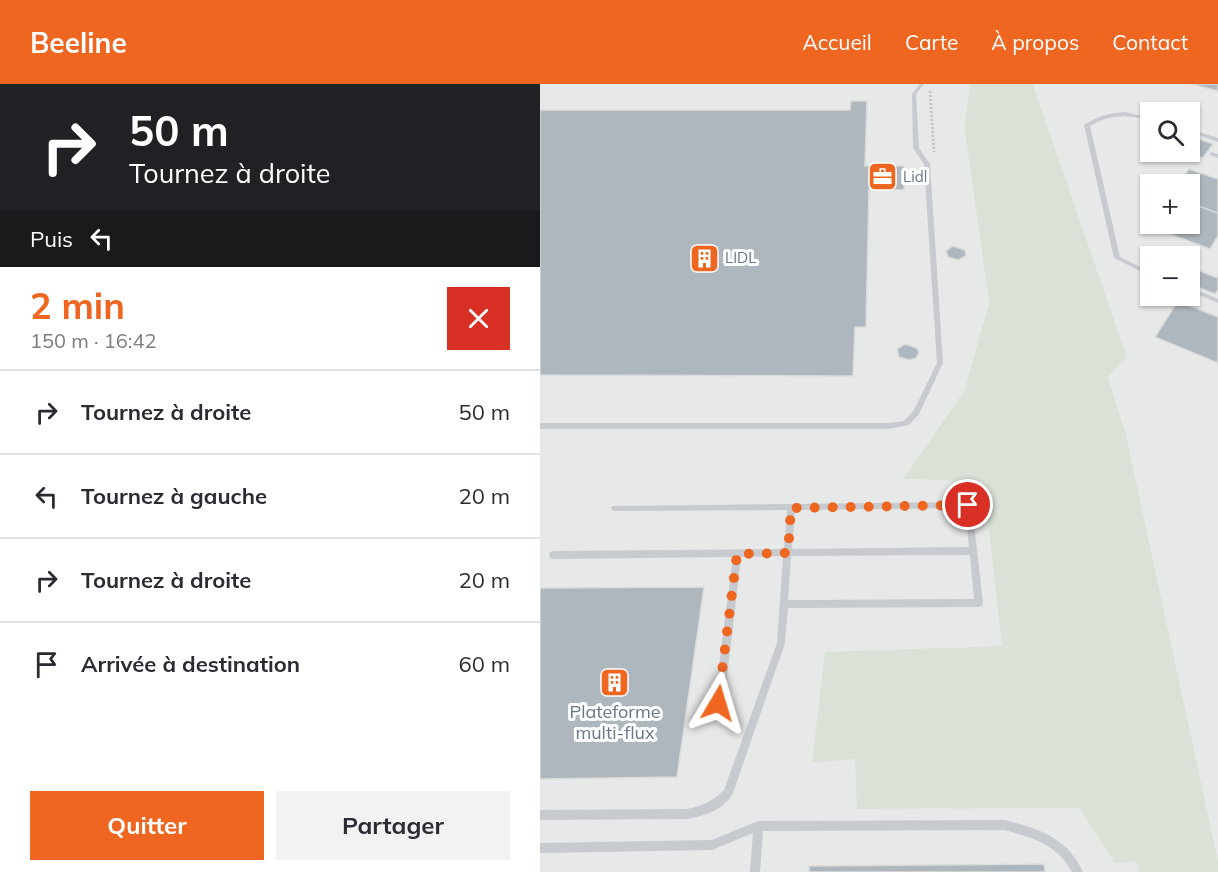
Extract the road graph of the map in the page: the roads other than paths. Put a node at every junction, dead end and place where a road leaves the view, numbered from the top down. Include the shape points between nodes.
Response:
1 (922, 84) edge
2 (1140, 116) edge
3 (1200, 135) edge
4 (1218, 141) edge
5 (1140, 269) edge
6 (1200, 293) edge
7 (1218, 301) edge
8 (540, 426) edge
9 (615, 508) dead end
10 (791, 508) junction
11 (973, 551) junction
12 (788, 553) junction
13 (737, 554) junction
14 (553, 555) dead end
15 (784, 604) junction
16 (718, 703) dead end
17 (540, 815) edge
18 (758, 825) junction
19 (540, 848) edge
20 (754, 872) edge
21 (1078, 872) edge

1 - 8 lane via 914,94 916,148 927,164 940,363 917,412 906,423
2 - 5 lane via 1116,113 1087,125 1117,258
3 - 4 lane
6 - 7 lane
9 - 10 lane
10 - 11 lane via 968,505
10 - 12 lane
11 - 12 lane
11 - 15 lane via 979,603
12 - 13 lane
12 - 15 lane
13 - 14 lane
13 - 16 lane
15 - 17 lane via 781,643 728,793 716,806 687,814
18 - 19 lane via 712,845
18 - 20 lane
18 - 21 lane via 1004,825 1032,831 1054,842

